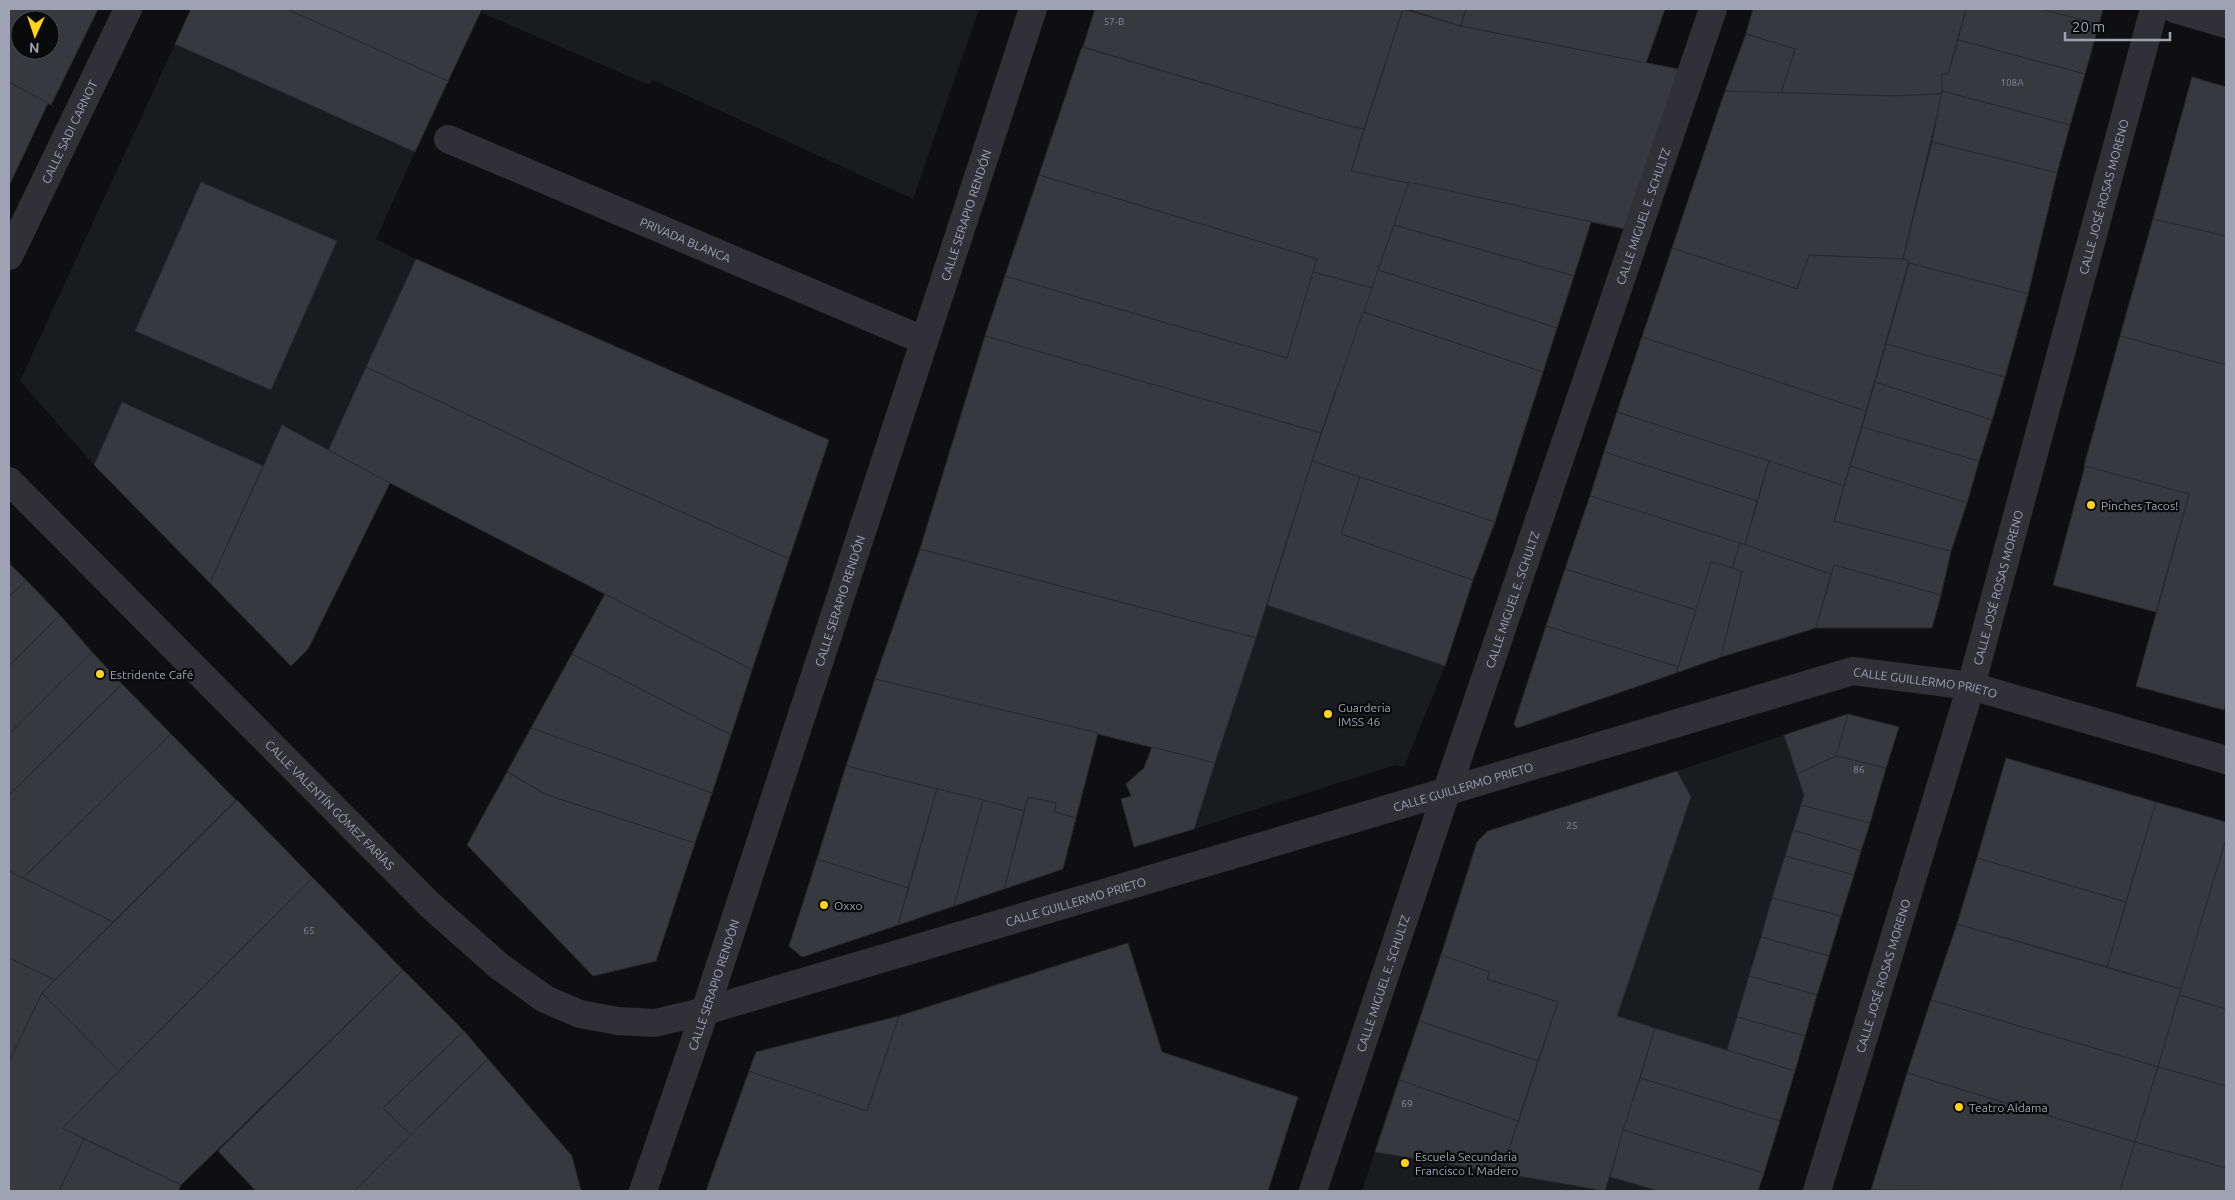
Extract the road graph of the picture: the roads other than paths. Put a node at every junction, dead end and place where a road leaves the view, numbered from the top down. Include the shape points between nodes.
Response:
1 (128, 9) edge
2 (1033, 9) edge
3 (1713, 9) edge
4 (2154, 9) edge
5 (2175, 9) edge
6 (2226, 24) edge
7 (448, 140) dead end
8 (9, 256) edge
9 (923, 340) junction
10 (9, 481) edge
11 (1971, 686) junction
12 (2226, 760) edge
13 (1446, 794) junction
14 (705, 1011) junction
15 (643, 1191) edge
16 (1313, 1191) edge
17 (1817, 1191) edge

1 - 8 street, CALLE SADI CARNOT
2 - 9 street, CALLE SERAPIO RENDÓN
3 - 13 street, CALLE MIGUEL E. SCHULTZ
4 - 11 street, CALLE JOSÉ ROSAS MORENO
5 - 6 street
7 - 9 street, PRIVADA BLANCA
9 - 14 street, CALLE SERAPIO RENDÓN
10 - 14 street, CALLE VALENTÍN GÓMEZ FARÍAS via 430,905 499,966 544,999 580,1014 655,1023
11 - 12 street, CALLE GUILLERMO PRIETO
11 - 13 street, CALLE GUILLERMO PRIETO via 1853,671
11 - 17 street, CALLE JOSÉ ROSAS MORENO
13 - 14 street, CALLE GUILLERMO PRIETO
13 - 16 street, CALLE MIGUEL E. SCHULTZ
14 - 15 street, CALLE SERAPIO RENDÓN

